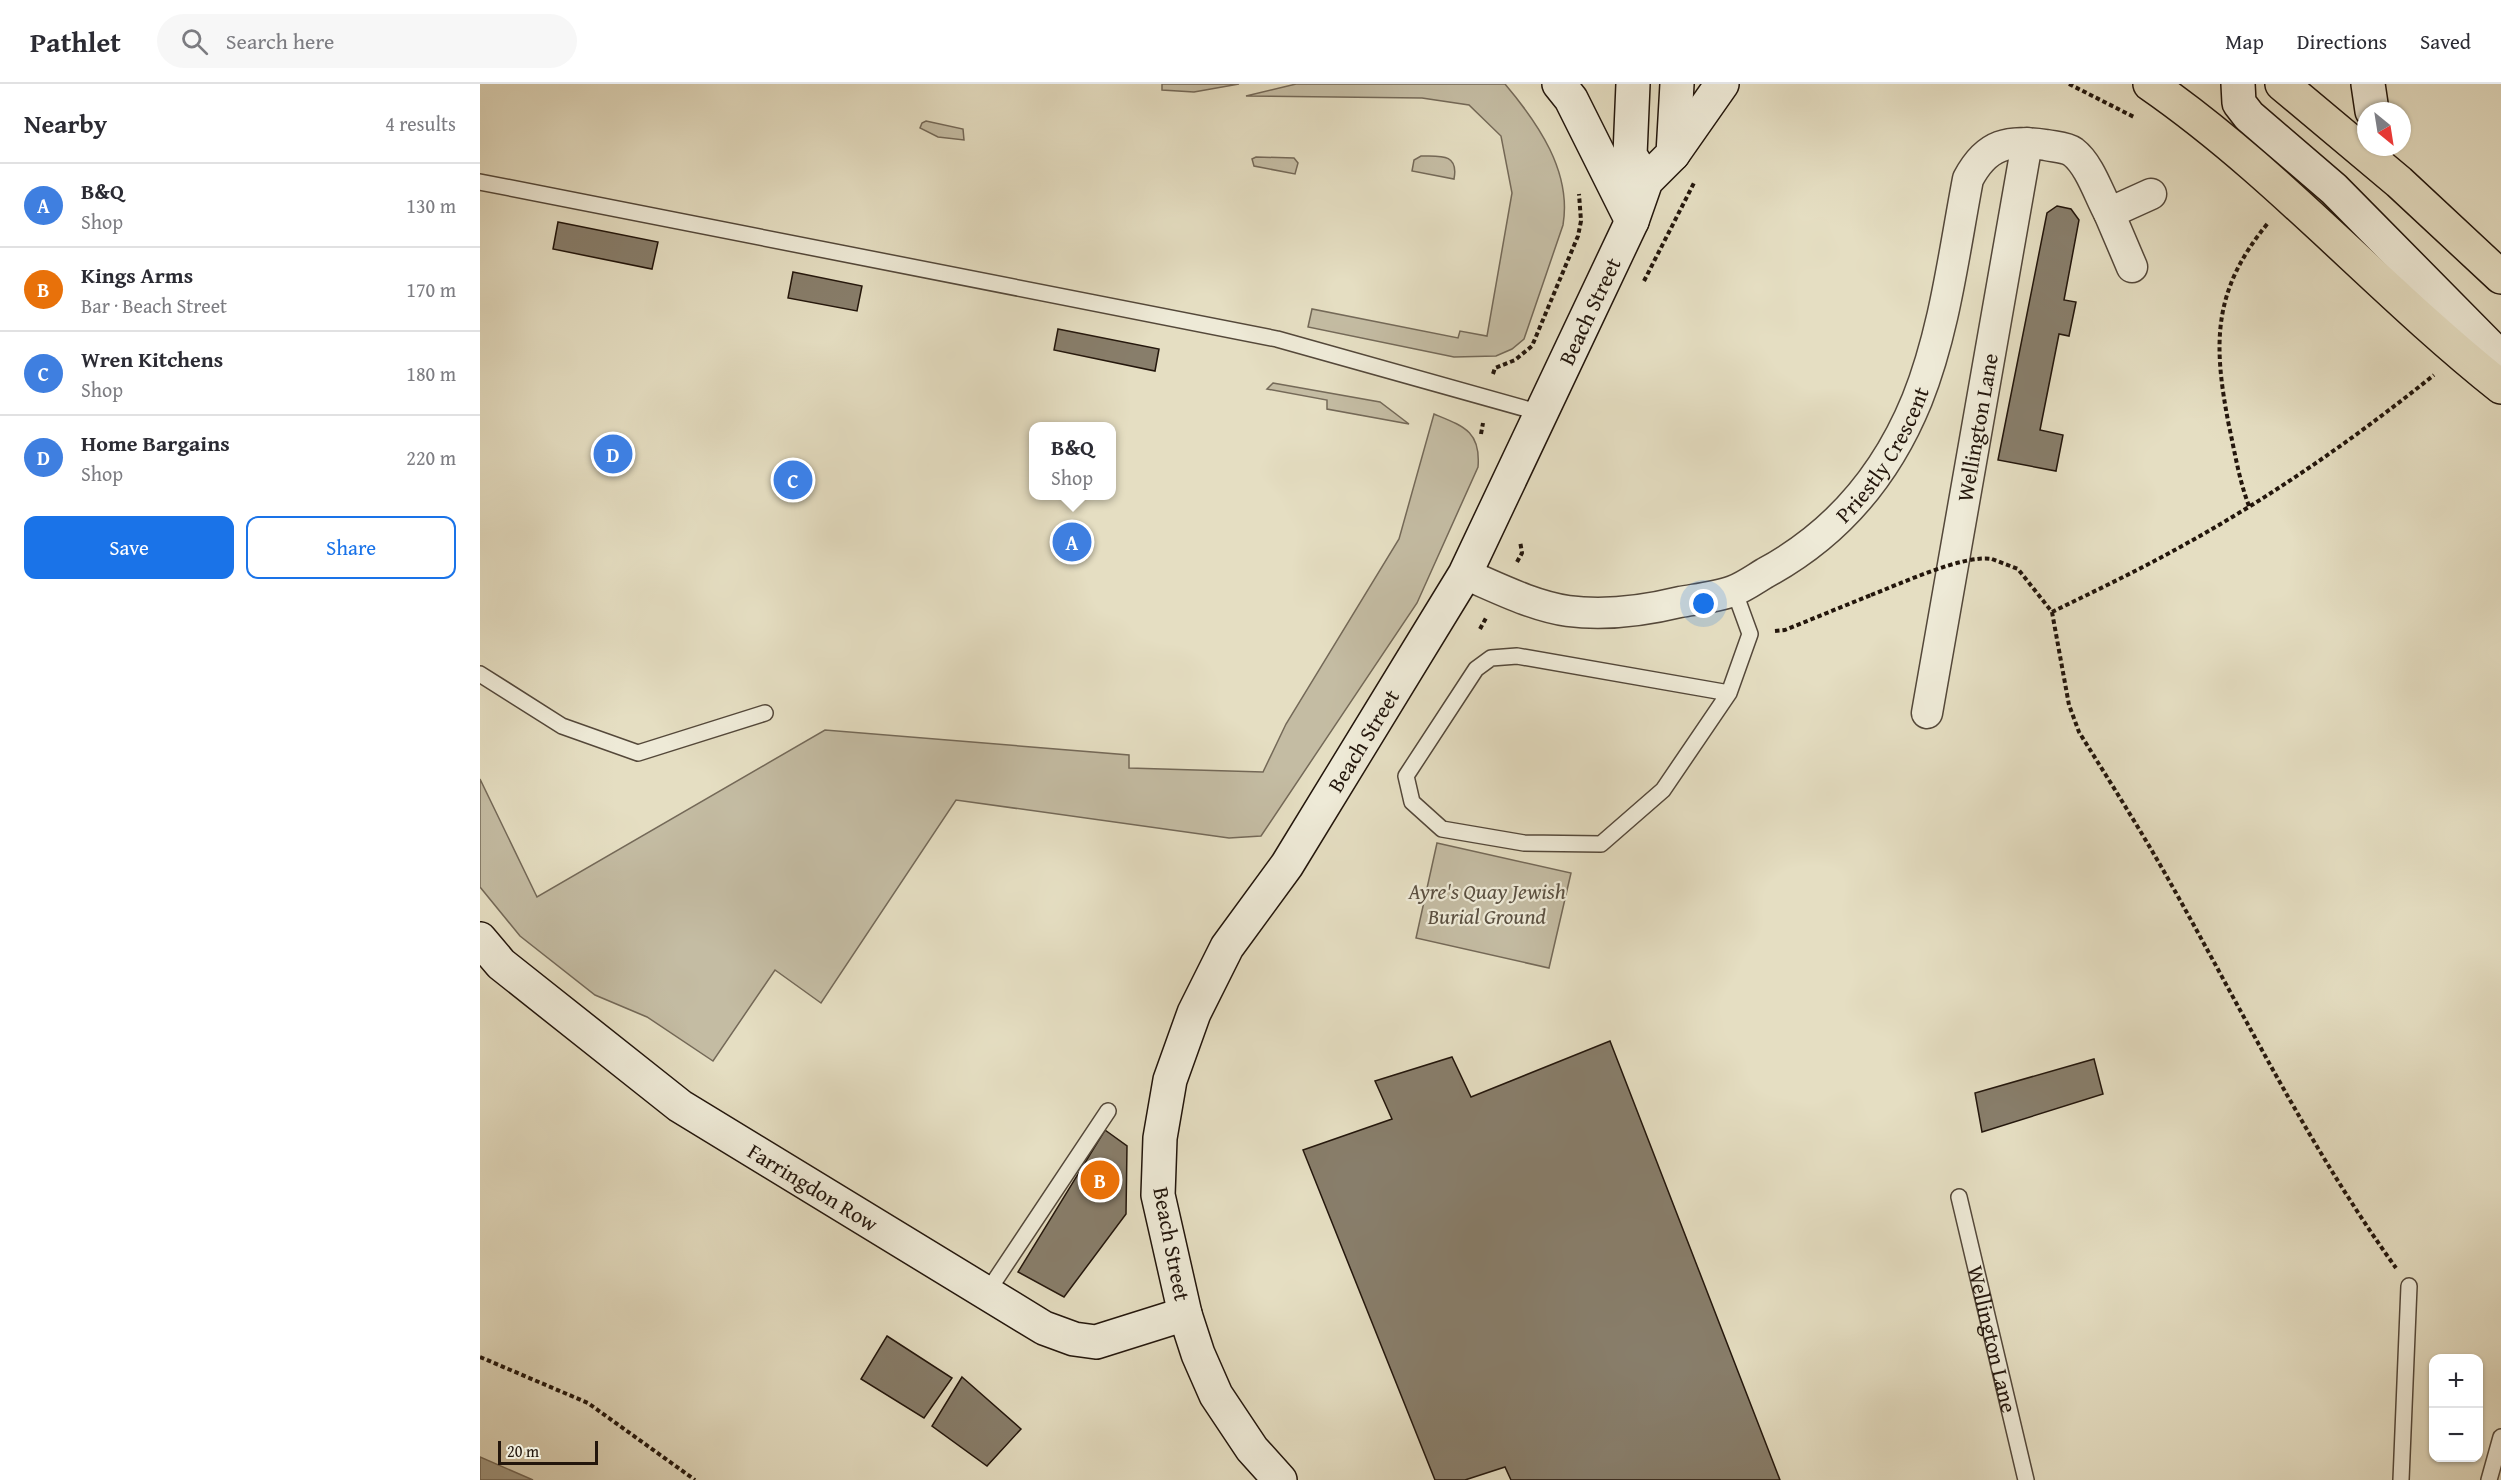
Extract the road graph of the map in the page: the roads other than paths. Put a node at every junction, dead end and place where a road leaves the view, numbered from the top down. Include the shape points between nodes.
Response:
1 (1559, 84) edge
2 (1633, 84) edge
3 (1677, 84) edge
4 (1722, 84) edge
5 (2150, 84) edge
6 (2238, 84) edge
7 (2368, 84) edge
8 (2284, 85) edge
9 (2371, 102) edge
10 (2249, 116) junction
11 (2201, 120) junction
12 (2027, 143) junction
13 (1673, 154) junction
14 (2388, 156) edge
15 (1646, 181) junction
16 (480, 182) edge
17 (2399, 182) junction
18 (2151, 194) dead end
19 (2109, 213) junction
20 (1632, 222) junction
21 (2132, 267) dead end
22 (2501, 277) edge
23 (2501, 358) edge
24 (2501, 387) edge
25 (1540, 413) junction
26 (1465, 574) junction
27 (1734, 590) junction
28 (480, 674) edge
29 (1729, 693) junction
30 (765, 713) dead end
31 (1927, 713) dead end
32 (480, 939) edge
33 (1108, 1111) dead end
34 (1959, 1197) dead end
35 (2409, 1286) road end
36 (986, 1293) junction
37 (1185, 1314) junction
38 (2501, 1437) edge
39 (1280, 1480) edge
40 (2026, 1480) edge
41 (2401, 1480) edge
42 (2489, 1480) edge

1 - 20 street
2 - 15 street via 1630,155
3 - 13 street
4 - 13 street, Beach Street
5 - 11 highway
6 - 10 street via 2240,103
7 - 9 street
8 - 10 street
8 - 17 highway
10 - 11 street via 2226,123
10 - 23 street via 2334,189
11 - 24 highway via 2443,341
12 - 19 street, Priestly Crescent via 2073,152
12 - 27 street, Priestly Crescent via 2004,144 1988,152 1968,179 1935,351 1916,401 1869,486 1836,524 1799,555
12 - 31 street, Wellington Lane
13 - 15 street, Beach Street
14 - 17 street
15 - 20 street, Beach Street
16 - 25 lane via 1277,339
17 - 22 highway
18 - 19 street
19 - 21 street, Priestly Crescent
20 - 25 street, Beach Street
25 - 26 street, Beach Street
26 - 27 street, Priestly Crescent via 1555,607 1605,614
26 - 37 street, Beach Street via 1287,865 1227,947 1194,1013 1170,1080 1160,1138 1158,1195
27 - 29 lane via 1750,634
28 - 30 lane via 562,726 638,753
29 - 29 lane via 1663,790 1601,844 1524,843 1442,829 1412,802 1406,776 1476,669 1491,658 1517,656
32 - 36 street, Farringdon Row via 501,964 680,1106
33 - 36 lane
34 - 40 lane, Wellington Lane
35 - 41 lane
36 - 37 street, Farringdon Row via 1044,1328 1096,1342
37 - 39 street, Beach Street via 1216,1395 1252,1449
38 - 42 lane

